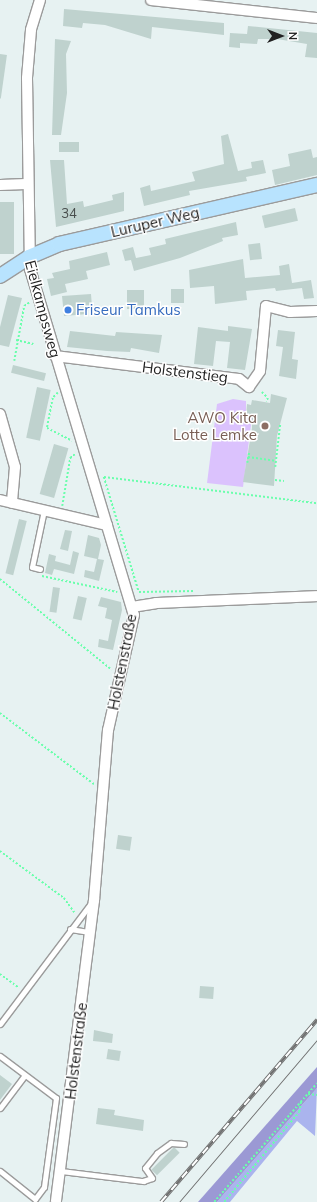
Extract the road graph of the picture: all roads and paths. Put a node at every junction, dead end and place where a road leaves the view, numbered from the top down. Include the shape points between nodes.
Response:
1 (40, 0) edge
2 (151, 0) edge
3 (317, 18) edge
4 (26, 184) junction
5 (0, 185) edge
6 (317, 185) edge
7 (29, 257) junction
8 (0, 276) edge
9 (38, 296) junction
10 (317, 311) edge
11 (16, 340) junction
12 (34, 344) dead end
13 (55, 356) junction
14 (14, 361) dead end
15 (65, 387) junction
16 (262, 392) dead end
17 (267, 402) dead end
18 (0, 414) edge
19 (280, 424) dead end
20 (83, 447) junction
21 (249, 453) dead end
22 (248, 457) junction
23 (275, 461) junction
24 (247, 464) dead end
25 (275, 467) dead end
26 (92, 475) junction
27 (104, 477) junction
28 (275, 480) dead end
29 (284, 481) dead end
30 (0, 500) edge
31 (12, 503) junction
32 (317, 503) edge
33 (44, 510) junction
34 (60, 514) junction
35 (107, 525) junction
36 (40, 569) joint
37 (0, 579) edge
38 (201, 591) dead end
39 (128, 594) junction
40 (317, 596) edge
41 (132, 607) junction
42 (120, 676) junction
43 (0, 713) edge
44 (103, 791) junction
45 (0, 851) edge
46 (94, 900) junction
47 (78, 918) junction
48 (70, 929) junction
49 (90, 932) junction
50 (0, 974) edge
51 (24, 991) junction
52 (0, 1024) edge
53 (0, 1056) edge
54 (25, 1075) junction
55 (317, 1083) edge
56 (308, 1094) junction
57 (317, 1095) edge
58 (301, 1099) junction
59 (0, 1108) edge
60 (184, 1144) dead end
61 (0, 1171) edge
62 (61, 1171) junction
63 (56, 1202) edge
64 (214, 1202) edge
65 (224, 1202) edge

1 - 4 street, Eielkampsweg via 31,30 26,78
2 - 3 street
4 - 5 street
4 - 7 street, Eielkampsweg
6 - 7 street, Luruper Weg via 59,244
7 - 8 street, Luruper Weg
7 - 9 street, Eielkampsweg
9 - 11 path via 24,306
9 - 13 street, Eielkampsweg
10 - 13 street, Holstenstieg via 290,312 266,306 260,372 249,387 239,378
11 - 12 path
11 - 14 path
13 - 15 street, Eielkampsweg
15 - 20 street, Eielkampsweg
15 - 20 path via 53,398 47,428
16 - 17 path via 268,398
18 - 31 street via 15,467
19 - 23 path
20 - 26 street, Eielkampsweg
20 - 34 path via 70,458
21 - 22 path
22 - 23 path
22 - 24 path
23 - 25 path
26 - 27 path
26 - 35 street, Eielkampsweg
27 - 32 path
27 - 38 path via 139,592
28 - 29 path
30 - 31 street
31 - 33 street
33 - 34 street
33 - 36 lane via 32,567
34 - 35 street
35 - 39 street, Eielkampsweg
36 - 39 path via 38,575
37 - 42 path
39 - 41 street, Eielkampsweg
40 - 41 street, Holstenstraße via 156,603
41 - 42 street, Holstenstraße via 133,622
42 - 44 street, Holstenstraße via 108,730
43 - 44 path
44 - 46 street, Holstenstraße
45 - 47 path via 64,898
46 - 47 lane
46 - 49 street, Holstenstraße
47 - 48 lane
48 - 49 lane
48 - 51 lane
49 - 62 street, Holstenstraße
50 - 51 path
51 - 52 lane
53 - 54 lane
54 - 59 lane
54 - 61 lane via 56,1098 44,1187 35,1199
55 - 56 path
56 - 57 path
56 - 58 path
58 - 64 path
58 - 65 path via 299,1112
60 - 62 lane via 171,1143 157,1153 145,1168 152,1178 143,1181
62 - 63 street, Holstenstraße

